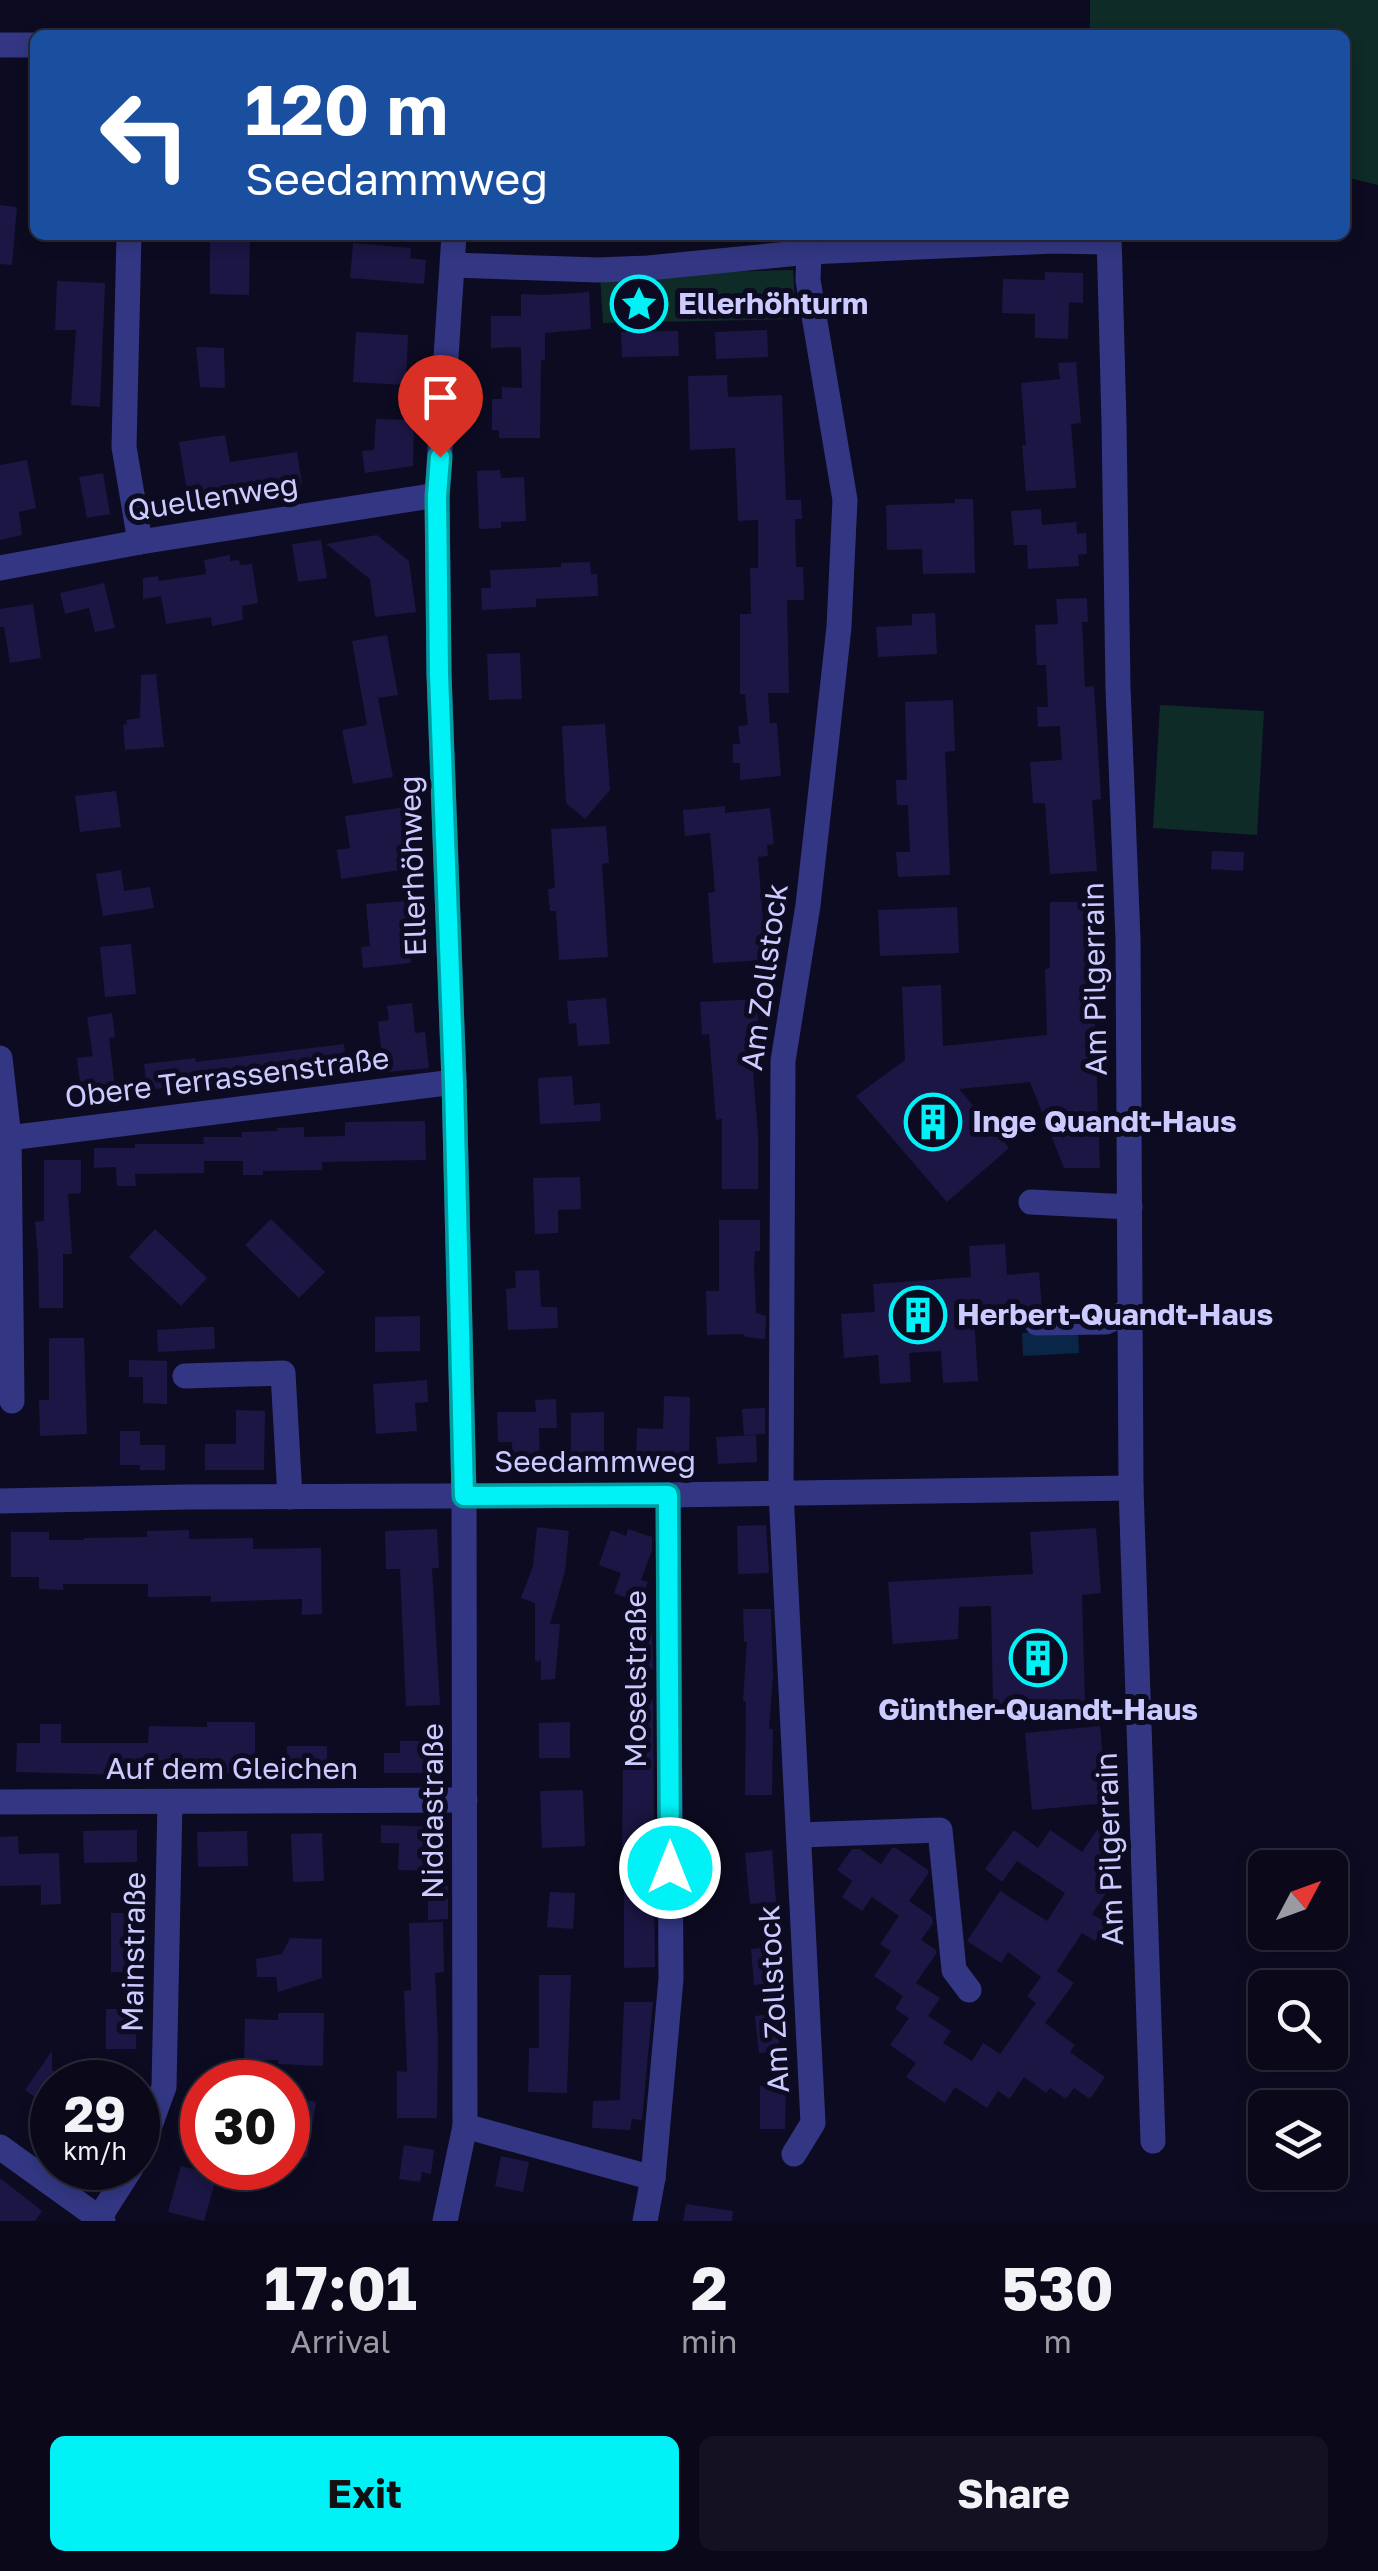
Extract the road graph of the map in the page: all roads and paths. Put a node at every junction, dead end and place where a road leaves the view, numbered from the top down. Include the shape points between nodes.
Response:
1 (30, 45) edge
2 (0, 46) edge
3 (129, 240) edge
4 (454, 240) edge
5 (1071, 240) edge
6 (1108, 240) edge
7 (809, 252) junction
8 (453, 265) junction
9 (437, 496) junction
10 (140, 542) junction
11 (0, 568) edge
12 (0, 1058) edge
13 (454, 1082) junction
14 (2, 1099) edge
15 (9, 1138) junction
16 (1031, 1202) dead end
17 (1130, 1207) junction
18 (1131, 1310) junction
19 (1037, 1323) dead end
20 (185, 1376) dead end
21 (12, 1401) dead end
22 (1131, 1488) junction
23 (781, 1492) junction
24 (668, 1495) junction
25 (290, 1496) junction
26 (464, 1496) junction
27 (0, 1501) edge
28 (465, 1800) junction
29 (0, 1802) edge
30 (170, 1802) junction
31 (799, 1835) junction
32 (969, 1990) dead end
33 (160, 2098) edge
34 (466, 2126) junction
35 (1152, 2141) dead end
36 (0, 2147) edge
37 (794, 2154) dead end
38 (653, 2178) junction
39 (117, 2190) edge
40 (99, 2220) edge
41 (445, 2221) edge
42 (645, 2221) edge

1 - 2 street
3 - 10 street via 124,447
4 - 8 street, Ellerhöhweg
5 - 7 street
6 - 17 street, Am Pilgerrain
7 - 8 street via 598,270
7 - 23 street, Am Zollstock via 808,280 845,500 838,645 783,1061
8 - 9 street, Ellerhöhweg
9 - 10 street, Quellenweg
9 - 13 street, Ellerhöhweg
10 - 11 street, Quellenweg
12 - 14 street
13 - 15 street, Obere Terrassenstraße
13 - 26 street, Ellerhöhweg
14 - 15 street
15 - 21 street
16 - 17 street
17 - 18 street, Am Pilgerrain
18 - 19 street via 1106,1322
18 - 22 street, Am Pilgerrain
20 - 25 street via 283,1372
22 - 23 street, Seedammweg
22 - 35 street, Am Pilgerrain
23 - 24 street, Seedammweg
23 - 31 street, Am Zollstock
24 - 26 street, Seedammweg
24 - 38 street, Moselstraße via 671,1979
25 - 26 street, Seedammweg
25 - 27 street, Seedammweg
26 - 28 street, Niddastraße
28 - 30 street, Auf dem Gleichen
28 - 34 street, Niddastraße
29 - 30 street, Auf dem Gleichen
30 - 33 street, Mainstraße
31 - 32 street via 940,1830 954,1970
31 - 37 street, Am Zollstock via 813,2123
34 - 38 street
34 - 41 street, Niddastraße
36 - 40 street
38 - 42 street, Moselstraße
39 - 40 street

